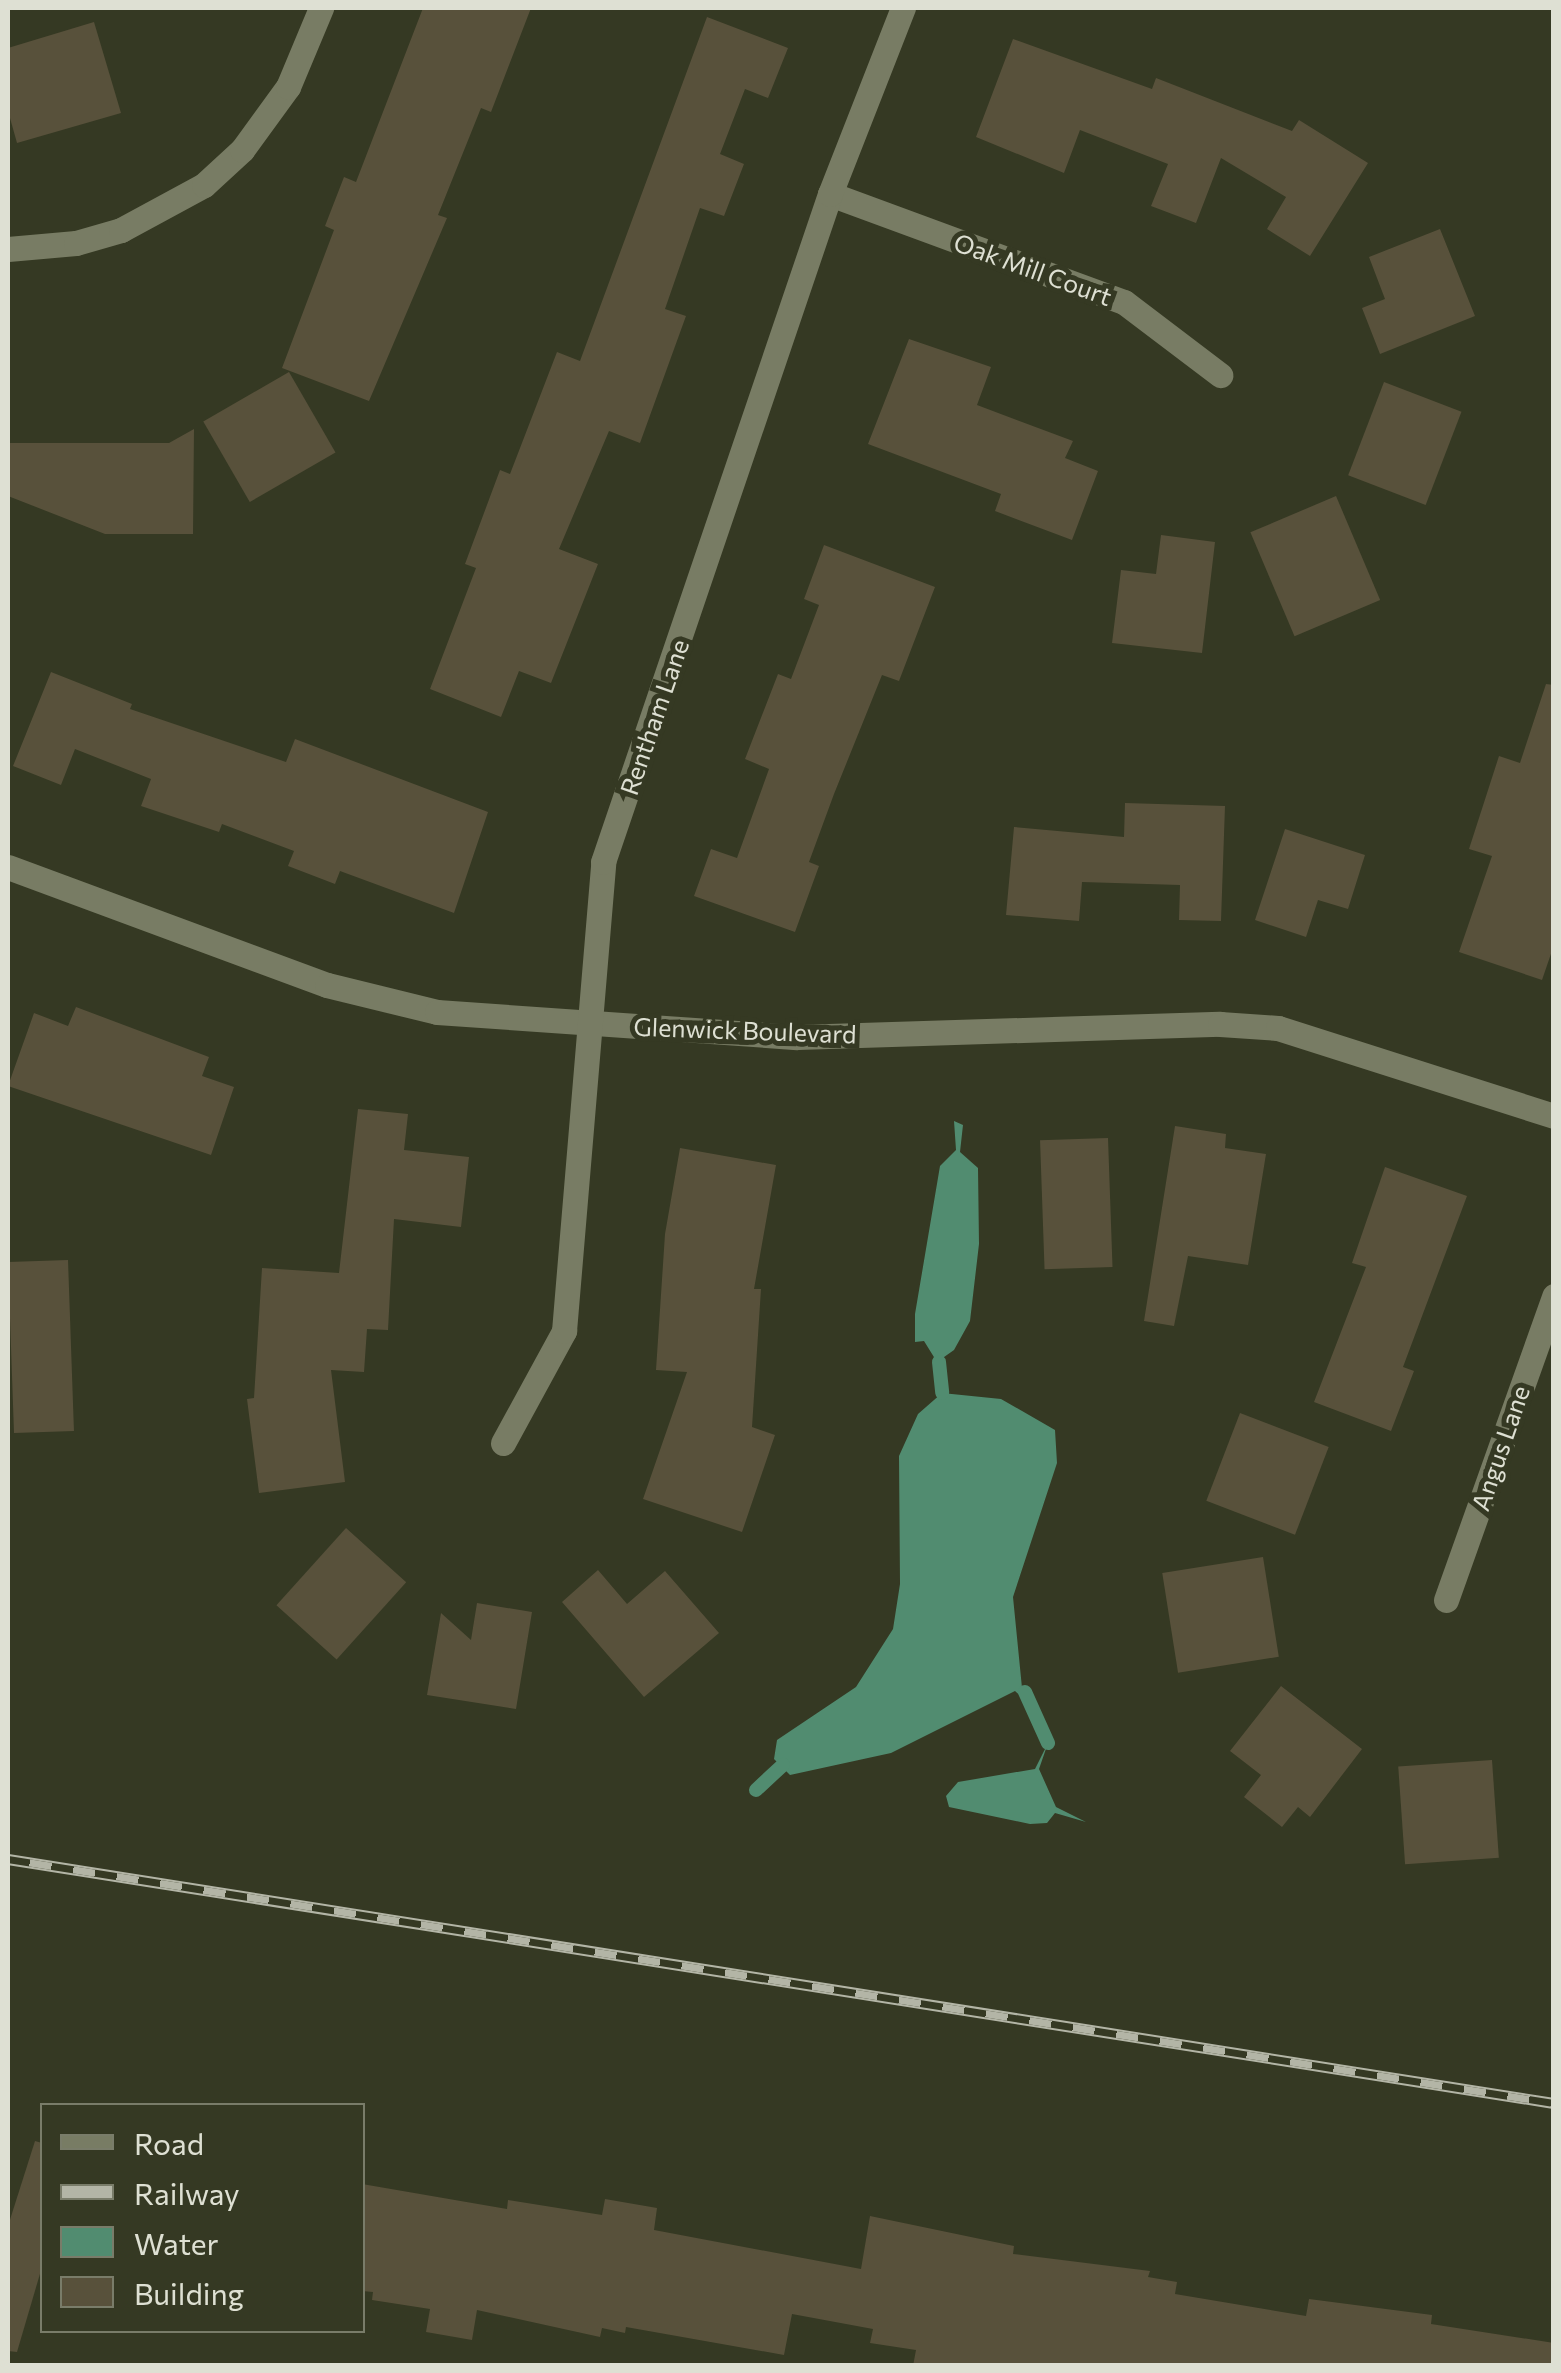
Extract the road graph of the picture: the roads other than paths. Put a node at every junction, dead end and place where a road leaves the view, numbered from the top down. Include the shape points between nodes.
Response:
1 (320, 8) edge
2 (904, 8) edge
3 (830, 194) junction
4 (8, 249) edge
5 (1220, 375) dead end
6 (8, 867) edge
7 (586, 1024) junction
8 (1554, 1116) edge
9 (1554, 1296) edge
10 (503, 1443) dead end
11 (1446, 1600) dead end

1 - 4 street via 288,87 242,150 204,185 121,230 76,243
2 - 3 street, Rentham Lane
3 - 5 street, Oak Mill Court via 1124,302
3 - 7 street, Rentham Lane via 603,862
6 - 7 street, Glenwick Boulevard via 382,1002
7 - 8 street, Glenwick Boulevard via 797,1037 1220,1024 1278,1028
7 - 10 street, Rentham Lane via 564,1331
9 - 11 street, Angus Lane

